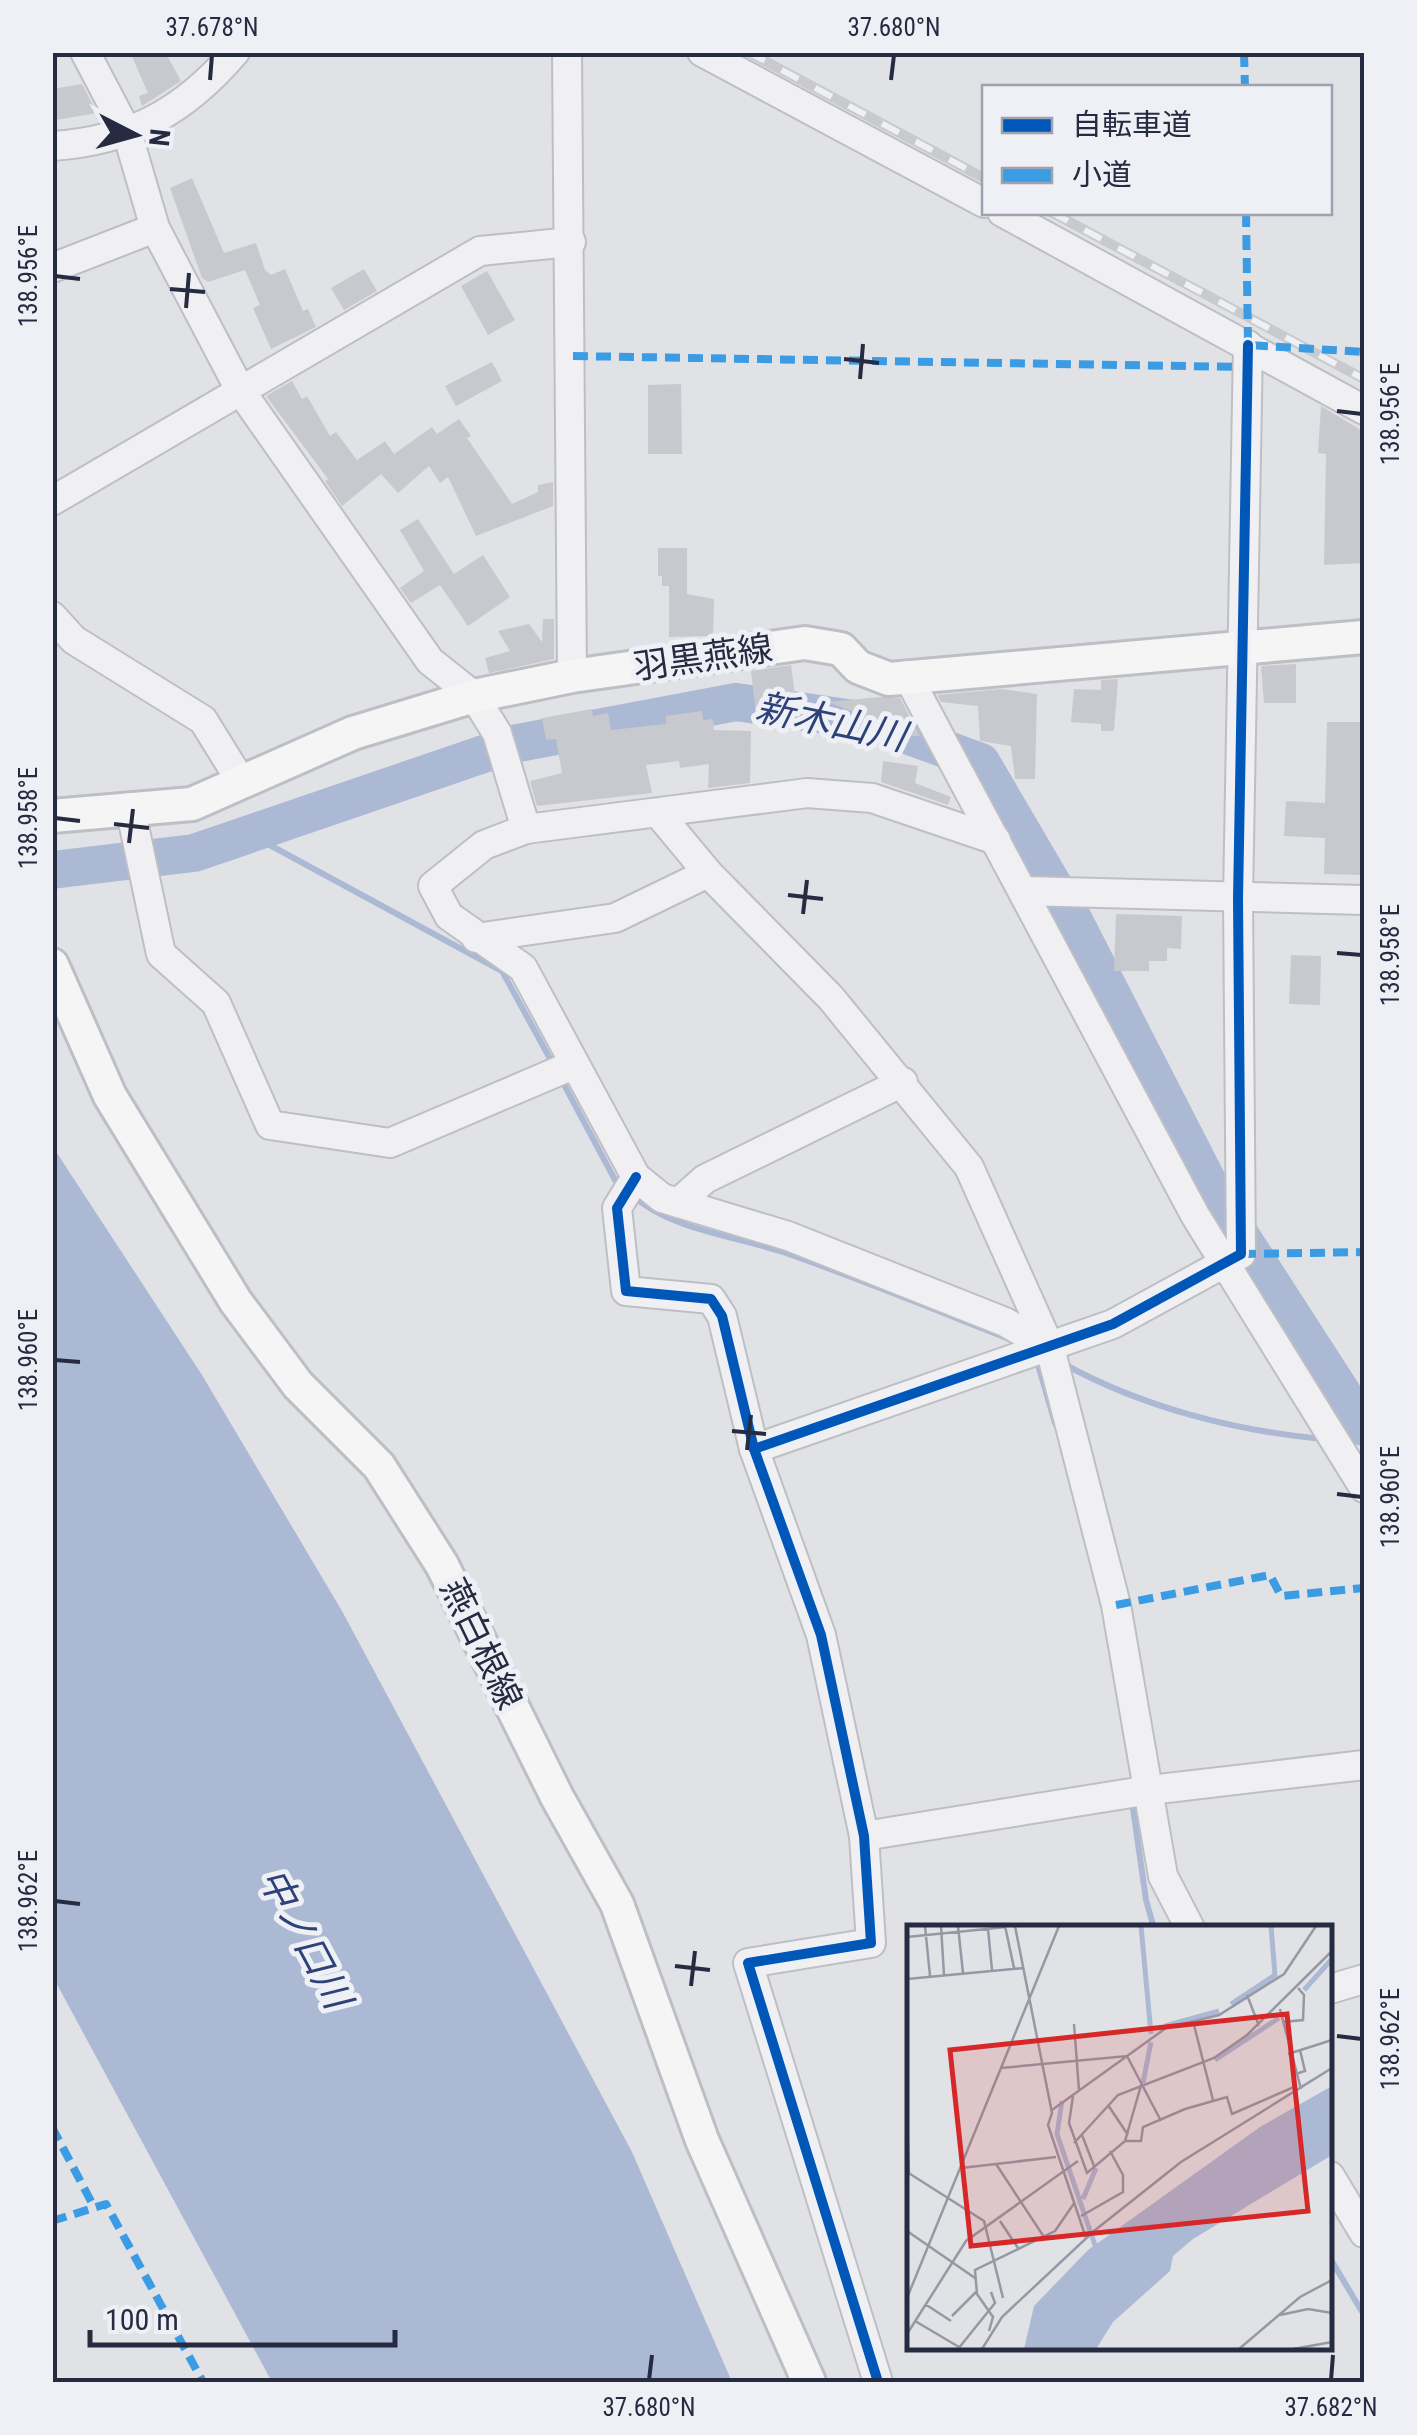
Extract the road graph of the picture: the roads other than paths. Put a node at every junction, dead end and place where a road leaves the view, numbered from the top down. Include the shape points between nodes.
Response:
1 (85, 52) edge
2 (234, 52) edge
3 (567, 52) edge
4 (702, 52) edge
5 (127, 132) junction
6 (52, 146) edge
7 (982, 203) edge
8 (1008, 215) edge
9 (155, 228) junction
10 (571, 242) junction
11 (52, 268) edge
12 (1248, 345) junction
13 (240, 390) junction
14 (1364, 410) edge
15 (52, 502) edge
16 (52, 616) edge
17 (1364, 637) edge
18 (1242, 648) junction
19 (907, 675) junction
20 (572, 676) junction
21 (474, 696) junction
22 (242, 783) junction
23 (130, 807) junction
24 (658, 814) junction
25 (52, 816) edge
26 (526, 829) junction
27 (996, 840) junction
28 (708, 873) junction
29 (1024, 891) junction
30 (1238, 899) junction
31 (1364, 900) edge
32 (476, 938) junction
33 (52, 965) edge
34 (573, 1065) junction
35 (904, 1082) junction
36 (636, 1177) junction
37 (678, 1203) junction
38 (1226, 1266) junction
39 (1050, 1348) junction
40 (754, 1448) junction
41 (1364, 1488) edge
42 (1364, 1765) edge
43 (1150, 1790) junction
44 (864, 1836) junction
45 (1188, 1925) edge
46 (1364, 1979) edge
47 (1332, 1988) edge
48 (1332, 2179) edge
49 (1362, 2226) edge
50 (808, 2382) edge
51 (878, 2382) edge

1 - 5 street
2 - 5 street via 211,81
3 - 10 street
4 - 7 street
5 - 6 street via 99,143
5 - 9 street
8 - 12 street
9 - 11 street
9 - 13 street
10 - 13 street via 480,251
10 - 20 street
12 - 14 street
12 - 18 street
13 - 15 street
13 - 21 street via 430,661
16 - 22 street via 74,640 203,720
17 - 18 main road, 羽黒燕線
18 - 19 main road, 羽黒燕線
18 - 30 street
19 - 20 main road, 羽黒燕線 via 889,678 858,667 820,642
19 - 27 street
20 - 21 main road, 羽黒燕線
21 - 22 main road, 羽黒燕線 via 353,733
21 - 26 street via 497,732
22 - 23 main road, 羽黒燕線 via 192,804
23 - 25 main road, 羽黒燕線
23 - 34 street via 161,954 216,1002 270,1125 390,1143
24 - 26 street
24 - 27 street via 808,792 872,798
24 - 28 street
26 - 32 street via 484,845 433,886 449,916
27 - 29 street
28 - 32 street via 615,918
28 - 35 street
29 - 30 street
29 - 38 street
30 - 31 street
30 - 38 street via 1241,1254
32 - 34 street via 523,968
33 - 50 main road, 燕白根線 via 110,1096 236,1302 298,1385 379,1466 442,1565 617,1904 702,2140
34 - 36 street
35 - 37 street via 705,1179
35 - 39 street via 969,1167
36 - 37 street
36 - 40 street via 617,1208 626,1291 711,1299 722,1316
37 - 39 street via 788,1236 1005,1322
38 - 39 street via 1114,1324
38 - 41 street
39 - 40 street
39 - 43 street via 1116,1606
40 - 44 street via 822,1634
42 - 43 street
43 - 44 street
43 - 45 street via 1163,1876
44 - 51 street via 871,1943 748,1963
46 - 47 street
48 - 49 street

